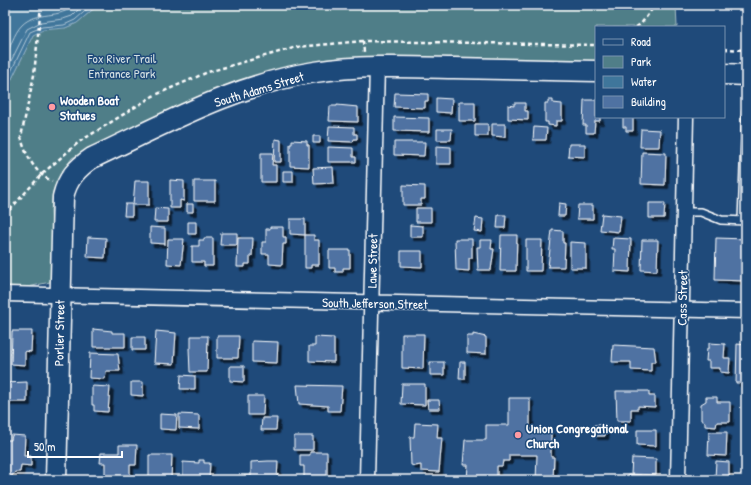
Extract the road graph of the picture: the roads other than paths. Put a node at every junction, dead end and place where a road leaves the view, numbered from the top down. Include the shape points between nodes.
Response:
1 (377, 66) junction
2 (595, 71) edge
3 (725, 74) edge
4 (746, 75) edge
5 (746, 112) edge
6 (686, 118) edge
7 (66, 187) joint
8 (684, 212) junction
9 (744, 221) edge
10 (5, 294) edge
11 (60, 295) junction
12 (371, 303) junction
13 (682, 310) junction
14 (746, 311) edge
15 (56, 480) edge
16 (367, 480) edge
17 (678, 480) edge

1 - 2 street, South Adams Street
1 - 7 street, South Adams Street via 314,72 218,101 92,158 74,172
1 - 12 street, Lawe Street
3 - 4 street
5 - 9 lane
6 - 8 street, Cass Street
7 - 11 street, Porlier Street via 63,197
8 - 9 lane via 701,212 721,220
8 - 13 street, Cass Street
10 - 11 street, South Jefferson Street
11 - 12 street, South Jefferson Street
11 - 15 street, Porlier Street
12 - 13 street, South Jefferson Street
12 - 16 street, Lawe Street
13 - 14 street, South Jefferson Street
13 - 17 street, Cass Street

